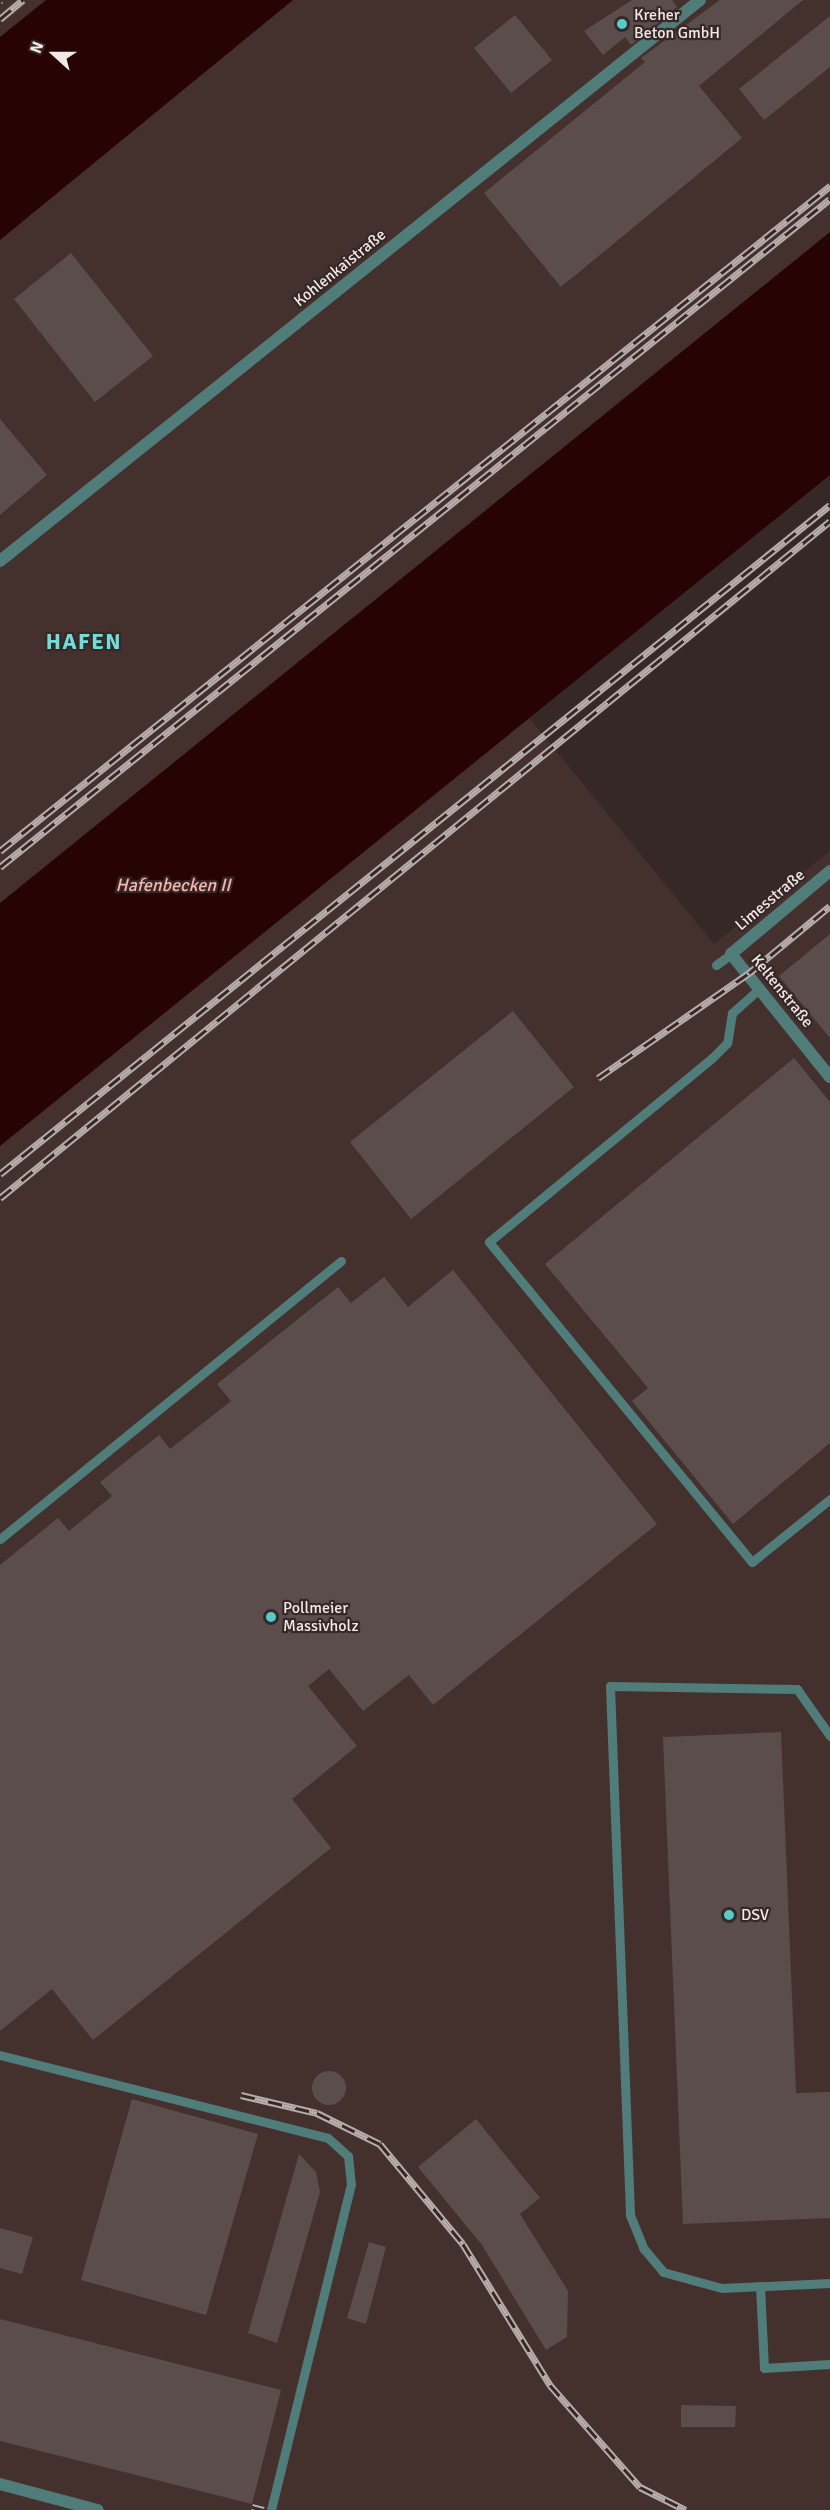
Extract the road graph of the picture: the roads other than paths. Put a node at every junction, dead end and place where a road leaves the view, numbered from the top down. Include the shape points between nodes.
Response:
1 (700, 0) edge
2 (0, 561) edge
3 (830, 870) edge
4 (731, 954) junction
5 (716, 965) dead end
6 (760, 988) junction
7 (830, 1077) edge
8 (341, 1261) dead end
9 (830, 1499) edge
10 (0, 1539) edge
11 (830, 1736) edge
12 (0, 2055) edge
13 (830, 2283) edge
14 (760, 2286) junction
15 (830, 2364) edge
16 (0, 2484) edge
17 (98, 2510) edge
18 (271, 2510) edge

1 - 2 street, Kohlenkaistraße
3 - 4 street, Limesstraße
4 - 5 lane
4 - 6 street, Keltenstraße
6 - 7 street, Keltenstraße
6 - 9 lane via 732,1013 728,1043 712,1058 489,1242 752,1562
8 - 10 lane
11 - 14 lane via 797,1689 610,1686 630,2215 644,2249 663,2272 722,2288
12 - 18 lane via 328,2138 348,2156 351,2184
13 - 14 lane
14 - 15 lane via 764,2368
16 - 17 street

